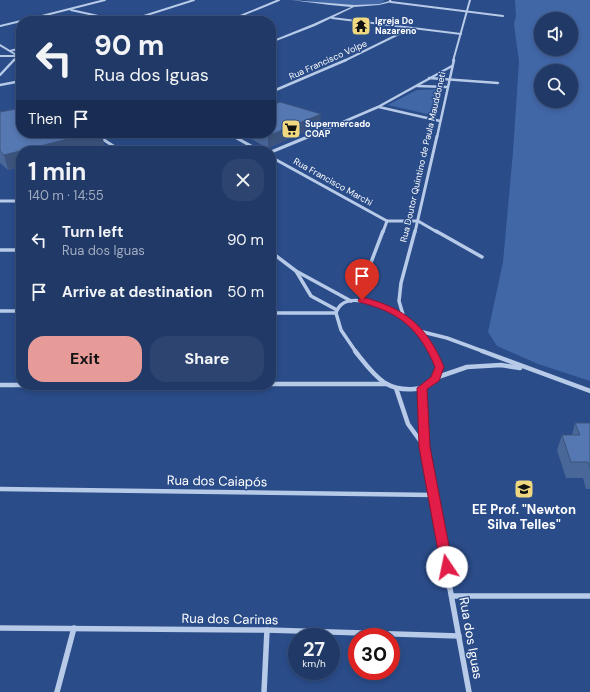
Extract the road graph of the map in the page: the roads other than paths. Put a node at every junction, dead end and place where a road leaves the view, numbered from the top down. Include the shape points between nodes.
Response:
1 (105, 0) edge
2 (194, 0) edge
3 (280, 0) edge
4 (292, 0) edge
5 (470, 0) edge
6 (391, 1) edge
7 (353, 7) junction
8 (70, 10) junction
9 (467, 11) junction
10 (43, 16) edge
11 (98, 16) edge
12 (144, 16) edge
13 (240, 16) edge
14 (503, 16) dead end
15 (332, 18) junction
16 (16, 22) edge
17 (0, 26) edge
18 (411, 28) junction
19 (461, 34) junction
20 (276, 40) edge
21 (0, 45) edge
22 (16, 49) edge
23 (10, 51) junction
24 (16, 55) edge
25 (0, 56) edge
26 (16, 56) edge
27 (16, 58) edge
28 (452, 66) junction
29 (0, 74) edge
30 (429, 78) junction
31 (450, 80) junction
32 (16, 82) edge
33 (498, 83) dead end
34 (0, 85) edge
35 (415, 86) junction
36 (448, 87) junction
37 (276, 90) edge
38 (378, 107) junction
39 (440, 121) junction
40 (102, 138) edge
41 (237, 138) edge
42 (114, 146) edge
43 (251, 146) edge
44 (276, 150) edge
45 (276, 160) edge
46 (0, 201) edge
47 (16, 201) edge
48 (387, 221) junction
49 (418, 221) junction
50 (0, 250) edge
51 (16, 250) edge
52 (482, 256) dead end
53 (276, 257) edge
54 (296, 271) junction
55 (352, 300) junction
56 (362, 300) junction
57 (0, 311) edge
58 (16, 311) edge
59 (336, 311) junction
60 (276, 312) edge
61 (404, 318) junction
62 (419, 331) junction
63 (528, 369) junction
64 (435, 378) junction
65 (276, 384) edge
66 (386, 384) junction
67 (0, 385) edge
68 (16, 385) edge
69 (396, 388) junction
70 (422, 388) junction
71 (590, 391) edge
72 (424, 447) junction
73 (0, 489) edge
74 (433, 495) junction
75 (453, 596) junction
76 (590, 596) edge
77 (0, 628) edge
78 (74, 628) junction
79 (267, 630) junction
80 (459, 636) junction
81 (57, 692) edge
82 (264, 692) edge
83 (469, 692) edge

1 - 8 street
2 - 12 street
3 - 13 street
4 - 7 street
5 - 9 street, Rua Doutor Quintino de Paula Mauddoneti
6 - 7 street
6 - 9 street
7 - 15 street
8 - 10 street
8 - 11 street
9 - 14 street
9 - 19 street, Rua Doutor Quintino de Paula Mauddoneti
15 - 18 street
15 - 20 street
16 - 17 street
18 - 19 street
18 - 37 street, Rua Francisco Volpe via 353,57
19 - 28 street, Rua Doutor Quintino de Paula Mauddoneti
21 - 23 street
22 - 23 street
23 - 24 street
25 - 26 street
27 - 29 street
28 - 30 street
28 - 31 street, Rua Doutor Quintino de Paula Mauddoneti
30 - 31 street
30 - 35 street
31 - 33 street
31 - 36 street, Rua Doutor Quintino de Paula Mauddoneti
32 - 34 street
35 - 36 street
35 - 38 street
36 - 39 street, Rua Doutor Quintino de Paula Mauddoneti
38 - 39 street
38 - 44 street
39 - 49 street, Rua Doutor Quintino de Paula Mauddoneti
40 - 42 street
41 - 43 street
45 - 48 street, Rua Francisco Marchi
46 - 47 street
48 - 49 street, Rua Francisco Marchi
48 - 56 street via 365,278
49 - 52 street, Rua Francisco Marchi
49 - 61 street, Rua Doutor Quintino de Paula Mauddoneti via 401,282 399,301
50 - 51 street
53 - 54 street
54 - 55 street
54 - 59 street via 311,296
55 - 56 street
55 - 59 street
56 - 61 street via 385,306
57 - 58 street
59 - 60 street
59 - 66 street via 340,328 354,349 375,375
61 - 62 street
62 - 63 street via 447,338
62 - 64 street via 432,349 439,367
63 - 64 street via 501,365 467,367
63 - 71 street
64 - 70 street
65 - 66 street
66 - 69 street
67 - 68 street
69 - 70 street
69 - 72 street, Rua dos Iguas via 408,424
70 - 72 street, Rua dos Iguas
72 - 74 street, Rua dos Iguas
73 - 74 street, Rua dos Caiapós
74 - 75 street, Rua dos Iguas
75 - 76 street
75 - 80 street, Rua dos Iguas
77 - 78 street, Rua dos Carinas
78 - 79 street, Rua dos Carinas
78 - 81 street
79 - 80 street, Rua dos Carinas
79 - 82 street
80 - 83 street, Rua dos Iguas

